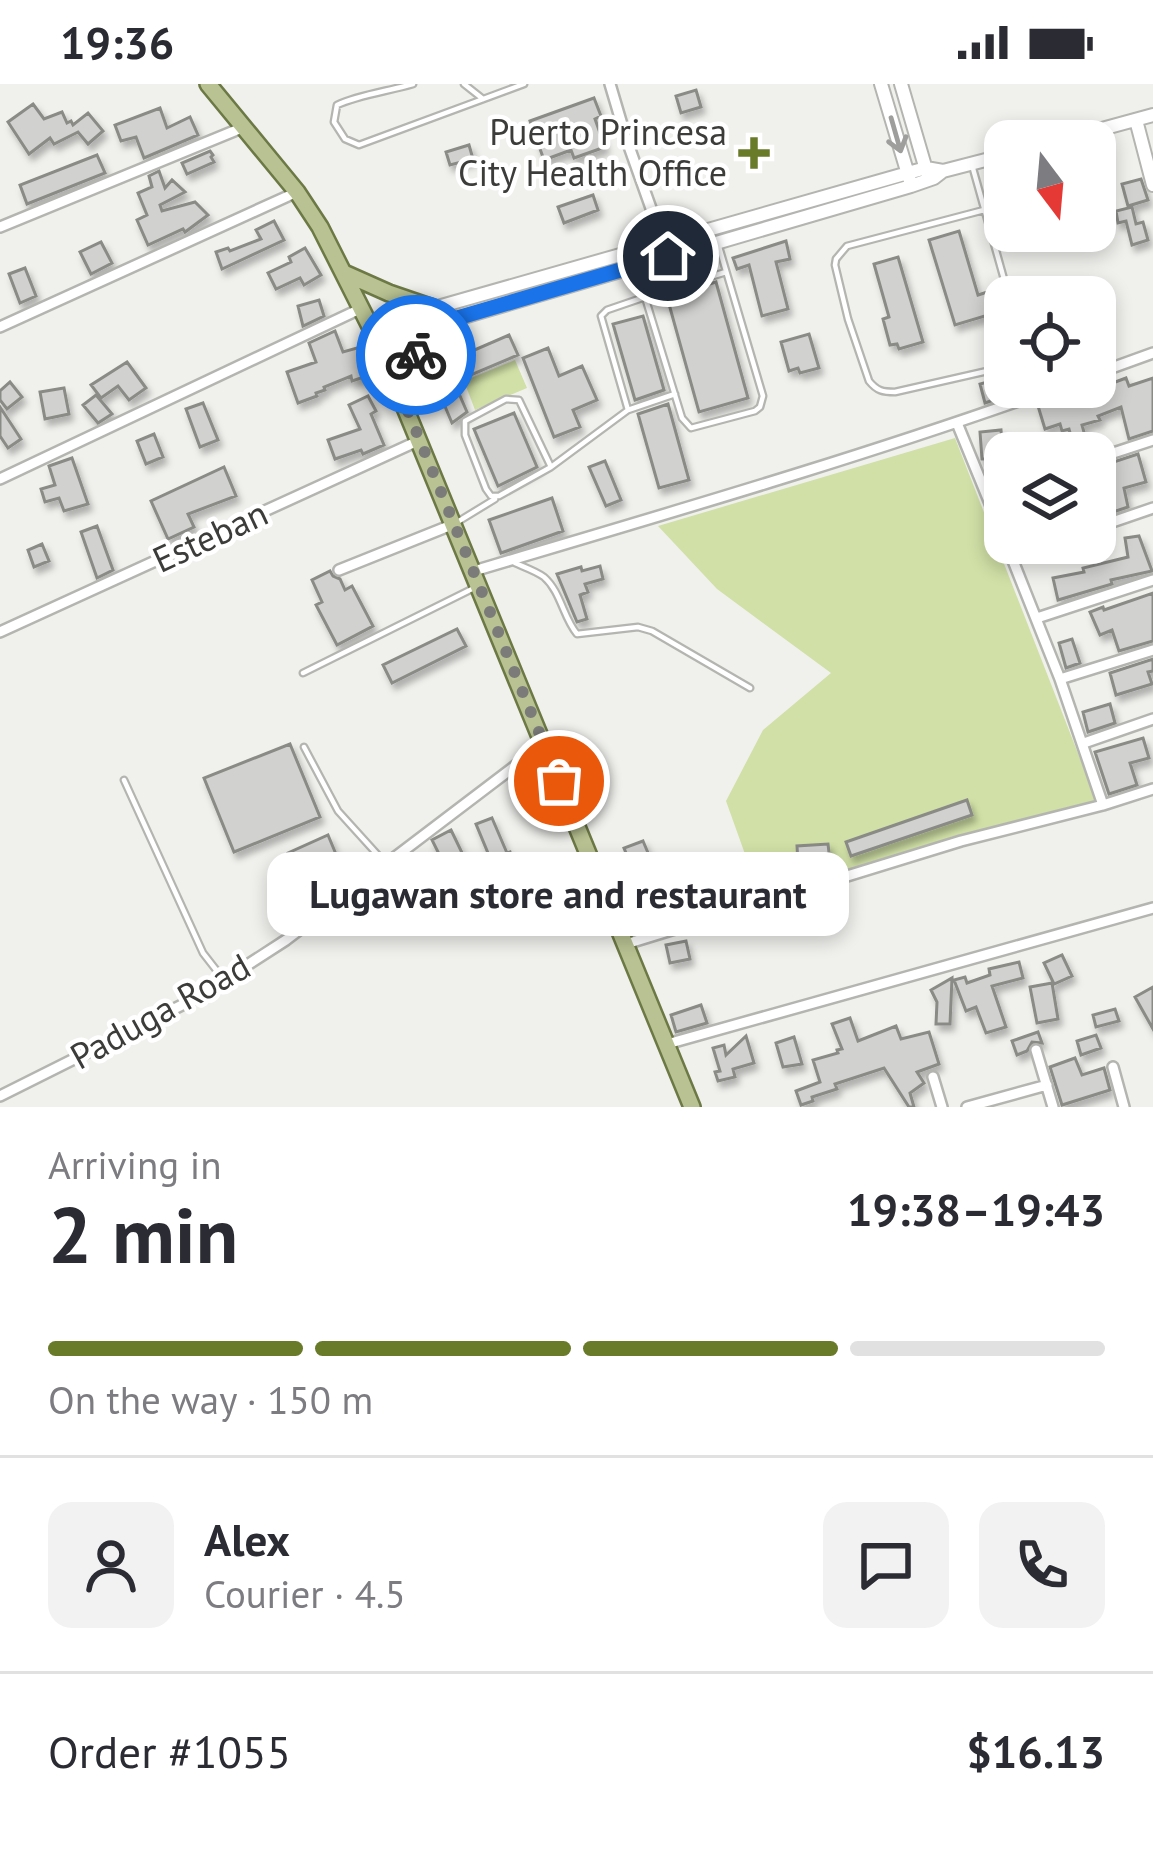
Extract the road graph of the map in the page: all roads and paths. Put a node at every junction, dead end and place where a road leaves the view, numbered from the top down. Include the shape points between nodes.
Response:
1 (208, 84) edge
2 (413, 84) edge
3 (464, 84) edge
4 (524, 84) edge
5 (610, 84) edge
6 (881, 84) edge
7 (901, 84) edge
8 (483, 99) junction
9 (1153, 116) edge
10 (1136, 120) junction
11 (1116, 125) edge
12 (244, 127) junction
13 (984, 161) edge
14 (972, 164) junction
15 (927, 174) junction
16 (909, 179) junction
17 (1153, 185) edge
18 (297, 193) junction
19 (984, 210) joint
20 (0, 226) edge
21 (663, 242) junction
22 (717, 242) junction
23 (668, 256) junction
24 (726, 272) junction
25 (344, 273) junction
26 (645, 297) junction
27 (362, 308) junction
28 (434, 308) junction
29 (447, 321) junction
30 (0, 327) edge
31 (374, 334) junction
32 (1153, 353) edge
33 (1116, 366) edge
34 (984, 372) edge
35 (397, 384) junction
36 (675, 394) junction
37 (999, 408) edge
38 (628, 410) junction
39 (957, 423) junction
40 (420, 440) junction
41 (1153, 440) edge
42 (1116, 451) edge
43 (551, 467) junction
44 (0, 479) edge
45 (984, 487) edge
46 (499, 496) junction
47 (1153, 508) edge
48 (1116, 521) edge
49 (454, 524) junction
50 (509, 561) junction
51 (1014, 564) edge
52 (339, 570) dead end
53 (477, 579) junction
54 (1153, 580) edge
55 (1037, 618) junction
56 (0, 632) edge
57 (1153, 650) edge
58 (303, 673) dead end
59 (1060, 679) junction
60 (750, 688) dead end
61 (1153, 719) edge
62 (1084, 742) junction
63 (544, 744) junction
64 (304, 747) dead end
65 (124, 781) dead end
66 (1153, 789) edge
67 (1103, 805) junction
68 (766, 860) dead end
69 (386, 864) junction
70 (778, 898) junction
71 (1153, 908) edge
72 (626, 944) junction
73 (224, 980) junction
74 (667, 1044) junction
75 (1036, 1050) dead end
76 (1113, 1067) dead end
77 (933, 1077) dead end
78 (1047, 1085) junction
79 (3, 1094) edge
80 (12, 1107) edge
81 (692, 1107) edge
82 (942, 1107) edge
83 (967, 1107) edge
84 (1053, 1107) edge
85 (1124, 1107) edge

1 - 12 main road
2 - 8 lane via 354,97 338,105 334,122 359,145
3 - 8 lane
4 - 8 lane
5 - 21 street
6 -> 16 street
7 - 15 street
9 - 10 street
10 - 11 street
10 - 17 street
12 - 18 main road
12 - 20 street
13 - 14 street
14 - 15 street
14 - 19 lane
15 - 16 street
16 - 21 street
16 - 22 street
18 - 25 main road
18 - 30 street
19 - 34 lane via 847,246 835,265 875,388 895,392
21 - 23 street
21 - 28 street
22 - 23 street
22 - 24 lane
23 - 29 street
24 - 26 lane
24 - 36 lane via 760,407 691,428
25 - 27 main road
25 - 28 main road
26 - 36 lane
26 - 38 lane via 601,316
27 - 31 main road
27 - 44 street
28 - 31 street
29 - 31 street
29 - 35 main road
31 - 35 main road
32 - 33 street
35 - 40 main road
36 - 38 lane
37 - 39 street
38 - 43 lane
39 - 45 street
39 - 50 street
40 - 49 main road
40 - 56 street, Esteban
41 - 42 street
43 - 46 lane
43 - 46 lane via 519,400 469,417 465,435 488,493
46 - 49 lane
47 - 48 street
49 - 52 street
49 - 53 main road
50 - 53 street
50 - 60 lane via 542,575 578,634 652,631
51 - 55 street
53 - 58 lane
53 - 63 main road
54 - 55 street
55 - 59 street
57 - 59 street
59 - 62 street
61 - 62 street
62 - 67 street
63 - 69 street, Paduga Road
63 - 72 main road
64 - 69 lane via 338,812
65 - 73 lane via 203,952
66 - 67 street
67 - 70 street
68 - 70 lane
69 - 73 street, Paduga Road
70 - 72 street
71 - 74 street
72 - 74 main road
73 - 79 street, Paduga Road
74 - 81 main road
75 - 78 street
76 - 85 street
77 - 82 street
78 - 83 street
78 - 84 street
79 - 80 street

